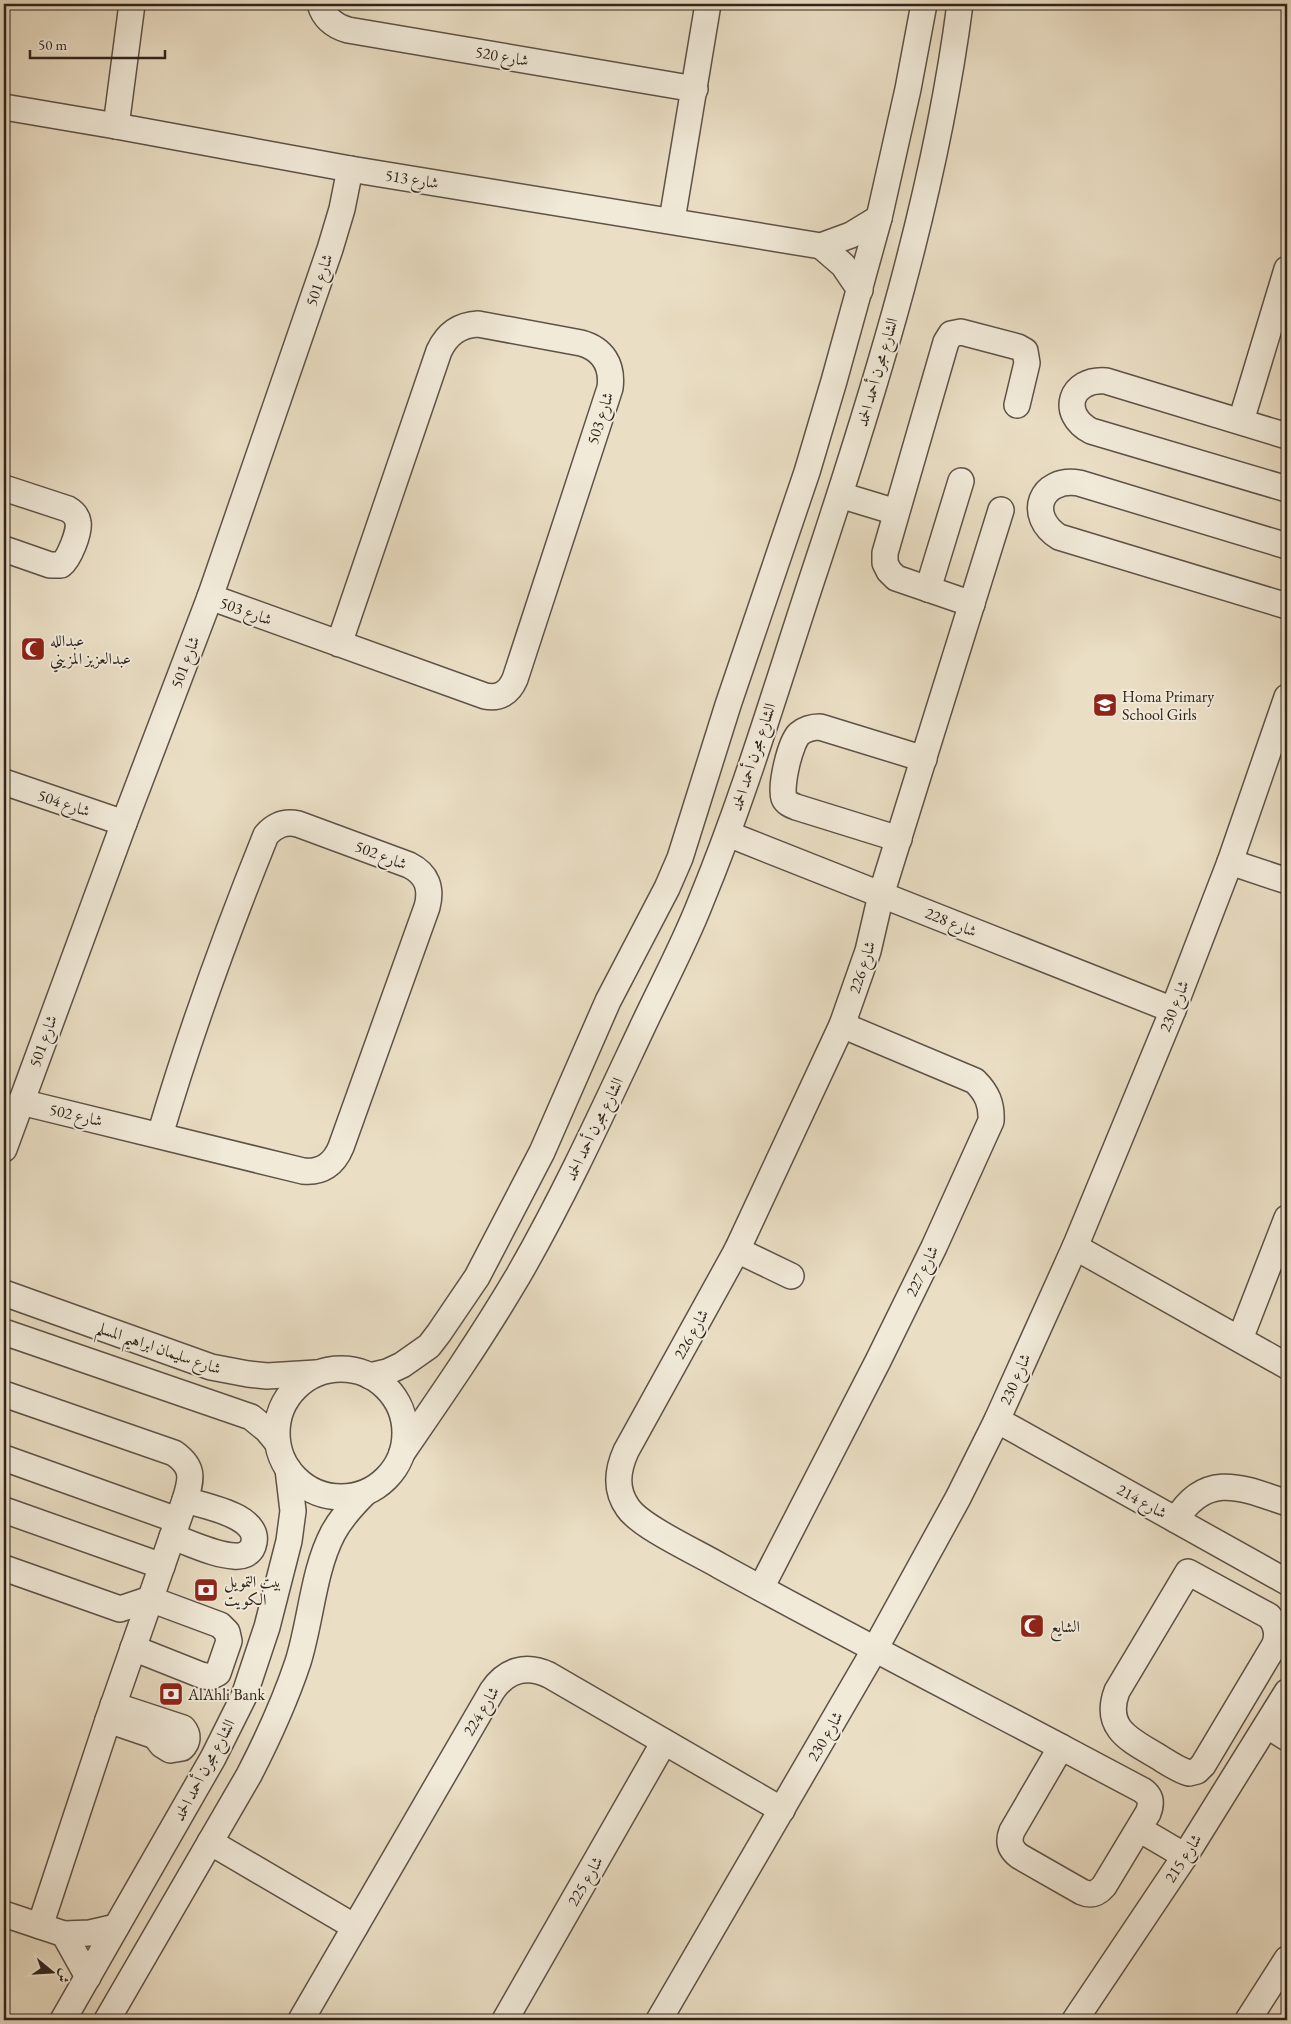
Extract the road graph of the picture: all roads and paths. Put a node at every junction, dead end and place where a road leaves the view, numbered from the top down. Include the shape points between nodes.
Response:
1 (132, 4) edge
2 (320, 4) edge
3 (708, 4) edge
4 (924, 4) edge
5 (960, 4) edge
6 (695, 89) junction
7 (4, 107) edge
8 (116, 126) junction
9 (350, 169) junction
10 (879, 218) junction
11 (672, 220) junction
12 (821, 246) junction
13 (1287, 269) edge
14 (860, 290) junction
15 (1017, 405) dead end
16 (1241, 421) junction
17 (1287, 436) edge
18 (961, 481) dead end
19 (4, 488) edge
20 (1287, 489) edge
21 (840, 495) junction
22 (1001, 510) dead end
23 (896, 512) junction
24 (1287, 546) edge
25 (4, 549) edge
26 (928, 589) junction
27 (210, 597) junction
28 (972, 604) junction
29 (1287, 606) edge
30 (339, 644) junction
31 (746, 653) junction
32 (783, 665) junction
33 (1287, 697) edge
34 (924, 759) junction
35 (4, 782) edge
36 (124, 823) junction
37 (728, 834) junction
38 (899, 839) junction
39 (1230, 862) junction
40 (1287, 881) edge
41 (666, 888) junction
42 (881, 895) junction
43 (700, 906) junction
44 (1173, 1010) junction
45 (842, 1025) junction
46 (21, 1102) junction
47 (160, 1135) junction
48 (4, 1149) edge
49 (1287, 1218) edge
50 (1075, 1247) junction
51 (737, 1250) junction
52 (791, 1276) dead end
53 (4, 1293) edge
54 (4, 1332) edge
55 (1240, 1339) junction
56 (1287, 1366) edge
57 (319, 1373) junction
58 (370, 1376) junction
59 (4, 1394) edge
60 (997, 1420) junction
61 (278, 1442) junction
62 (402, 1454) junction
63 (6, 1461) edge
64 (288, 1469) junction
65 (364, 1494) junction
66 (1287, 1503) edge
67 (4, 1510) edge
68 (178, 1519) junction
69 (1176, 1520) junction
70 (1219, 1544) junction
71 (162, 1566) junction
72 (8, 1575) edge
73 (1199, 1578) junction
74 (1287, 1582) edge
75 (761, 1588) junction
76 (150, 1599) junction
77 (120, 1609) junction
78 (135, 1642) junction
79 (875, 1649) junction
80 (1287, 1692) edge
81 (1277, 1732) edge
82 (664, 1742) junction
83 (1061, 1747) junction
84 (782, 1810) junction
85 (1139, 1829) junction
86 (210, 1842) junction
87 (1185, 1856) junction
88 (4, 1914) edge
89 (40, 1926) junction
90 (116, 1927) junction
91 (355, 1927) junction
92 (64, 1934) junction
93 (1287, 1959) edge
94 (88, 1977) junction
95 (63, 2020) edge
96 (107, 2020) edge
97 (300, 2020) edge
98 (505, 2020) edge
99 (659, 2020) edge
100 (1075, 2020) edge
101 (1248, 2020) edge

1 - 8 street
2 - 6 street, شارع 520 via 332,23 348,30
3 - 6 street
4 - 10 street
5 - 21 street, الشارع مجرن أحمد الحمد via 946,98 913,242
6 - 11 street
7 - 8 street, شارع 513
8 - 9 street, شارع 513
9 - 11 street, شارع 513
9 - 27 street, شارع 501 via 330,249
10 - 12 street via 851,235
10 - 14 street
11 - 12 street, شارع 513
12 - 14 street via 843,265
13 - 16 street
14 - 31 street via 807,472
15 - 23 street via 1027,363 1025,351 961,332 951,334
16 - 17 street
16 - 20 street via 1106,381 1094,380 1083,384 1075,393 1072,404 1074,416 1091,431
18 - 26 street
19 - 25 street via 68,510 76,516 78,525 68,557 61,565 50,566
21 - 23 street
21 - 32 street, الشارع مجرن أحمد الحمد
22 - 28 street, شارع 226
23 - 26 street via 885,554 889,571 896,578
24 - 29 street via 1079,483 1066,481 1054,485 1044,494 1040,506 1041,519 1048,530 1059,537
26 - 28 street
27 - 30 street, شارع 503
27 - 36 street, شارع 501
28 - 34 street, شارع 226
30 - 30 street, شارع 503 via 485,696 496,697 508,691 515,679 610,388 610,368 599,351 581,343 478,324 463,326 448,336 439,351
31 - 32 street via 761,645 769,646 781,656
31 - 41 street via 692,823
32 - 37 street, الشارع مجرن أحمد الحمد
33 - 39 street, شارع 230
34 - 38 street, شارع 226
34 - 38 street via 820,727 806,729 792,745 783,786 786,802
35 - 36 street, شارع 504
36 - 46 street, شارع 501
37 - 42 street, شارع 228
37 - 43 street, الشارع مجرن أحمد الحمد
38 - 42 street, شارع 226
39 - 40 street
39 - 44 street, شارع 230
41 - 43 street via 669,899 678,907
41 - 58 street via 608,1001 542,1152 477,1277 429,1346 402,1366
42 - 44 street, شارع 228
42 - 45 street, شارع 226 via 868,951
43 - 62 street, الشارع مجرن أحمد الحمد via 547,1224 490,1323
44 - 50 street, شارع 230
45 - 51 street, شارع 226
45 - 75 street, شارع 227 via 976,1082 989,1099 991,1121 882,1352
46 - 47 street, شارع 502
46 - 48 street, شارع 501
47 - 47 street, شارع 502 via 303,1171 318,1171 330,1164 341,1147 427,907 429,890 423,874 409,865 298,824 286,823 270,831 208,983
49 - 55 street
50 - 55 street
50 - 60 street, شارع 230
51 - 52 street
51 - 75 street, شارع 226 via 626,1452 619,1470 618,1488 628,1510 637,1518
53 - 57 street, شارع سليمان ابراهيم المسلم via 210,1367 267,1376
54 - 61 street via 251,1417
55 - 56 street
57 - 58 street via 336,1369 354,1370
57 - 61 street via 300,1384 286,1400 278,1421
58 - 62 street via 385,1386 404,1417
59 - 68 street via 174,1454 185,1461 190,1473
60 - 69 street, شارع 214
60 - 79 street, شارع 230
61 - 64 street
62 - 65 street via 393,1471
63 - 68 street
64 - 65 street via 303,1485 322,1495
64 - 90 street, الشارع مجرن أحمد الحمد via 293,1511 289,1542 267,1627 244,1696 213,1758
65 - 86 street via 333,1533 321,1565 298,1661 284,1700 250,1775
66 - 69 street via 1231,1486 1217,1487 1193,1498
67 - 71 street
68 - 71 street
69 - 70 street, شارع 214
70 - 73 street
70 - 74 street, شارع 214
71 - 76 street
72 - 77 street
73 - 73 street via 1117,1691 1112,1708 1117,1726 1128,1739 1189,1773 1203,1765 1277,1636 1269,1616
75 - 79 street, شارع 226
76 - 77 street
76 - 78 street
76 - 78 street via 220,1625 227,1632 228,1641 218,1673 201,1675
77 - 78 street
78 - 89 street
79 - 83 street, شارع 226
79 - 84 street, شارع 230
80 - 81 street, شارع 215
81 - 87 street, شارع 215
82 - 84 street, شارع 224
82 - 91 street, شارع 224 via 538,1670 528,1668 507,1674 492,1690
82 - 98 street, شارع 225
83 - 85 street, شارع 226 via 1147,1793 1150,1808
83 - 85 street via 1012,1830 1010,1845 1013,1852 1082,1892 1092,1894 1104,1886
84 - 99 street, شارع 230
85 - 87 street
86 - 91 street
86 - 96 street
87 - 100 street, شارع 215
88 - 89 street
89 - 92 street
90 - 92 street
90 - 94 street, الشارع مجرن أحمد الحمد
91 - 97 street, شارع 224
92 - 94 street
93 - 101 street
94 - 95 street, الشارع مجرن أحمد الحمد

